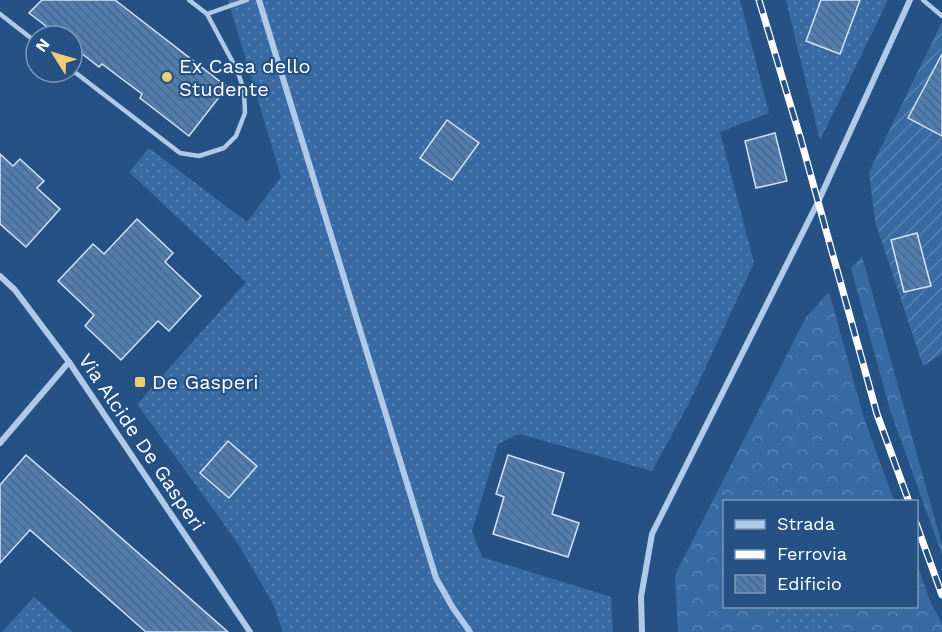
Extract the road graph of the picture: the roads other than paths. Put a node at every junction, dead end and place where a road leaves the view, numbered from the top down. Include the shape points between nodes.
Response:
1 (189, 0) edge
2 (248, 0) edge
3 (259, 0) edge
4 (910, 0) edge
5 (923, 0) edge
6 (0, 14) edge
7 (207, 14) junction
8 (942, 16) edge
9 (24, 33) edge
10 (84, 79) edge
11 (0, 276) edge
12 (69, 362) junction
13 (0, 443) edge
14 (250, 632) edge
15 (470, 632) edge
16 (642, 632) edge

1 - 7 lane
2 - 7 lane
3 - 15 street via 436,578
4 - 16 street via 818,202 652,534 641,597
5 - 8 lane
6 - 9 lane
7 - 10 lane via 244,90 245,113 236,136 224,148 199,156 180,153
11 - 12 street, Via Alcide De Gasperi
12 - 13 street
12 - 14 street, Via Alcide De Gasperi

